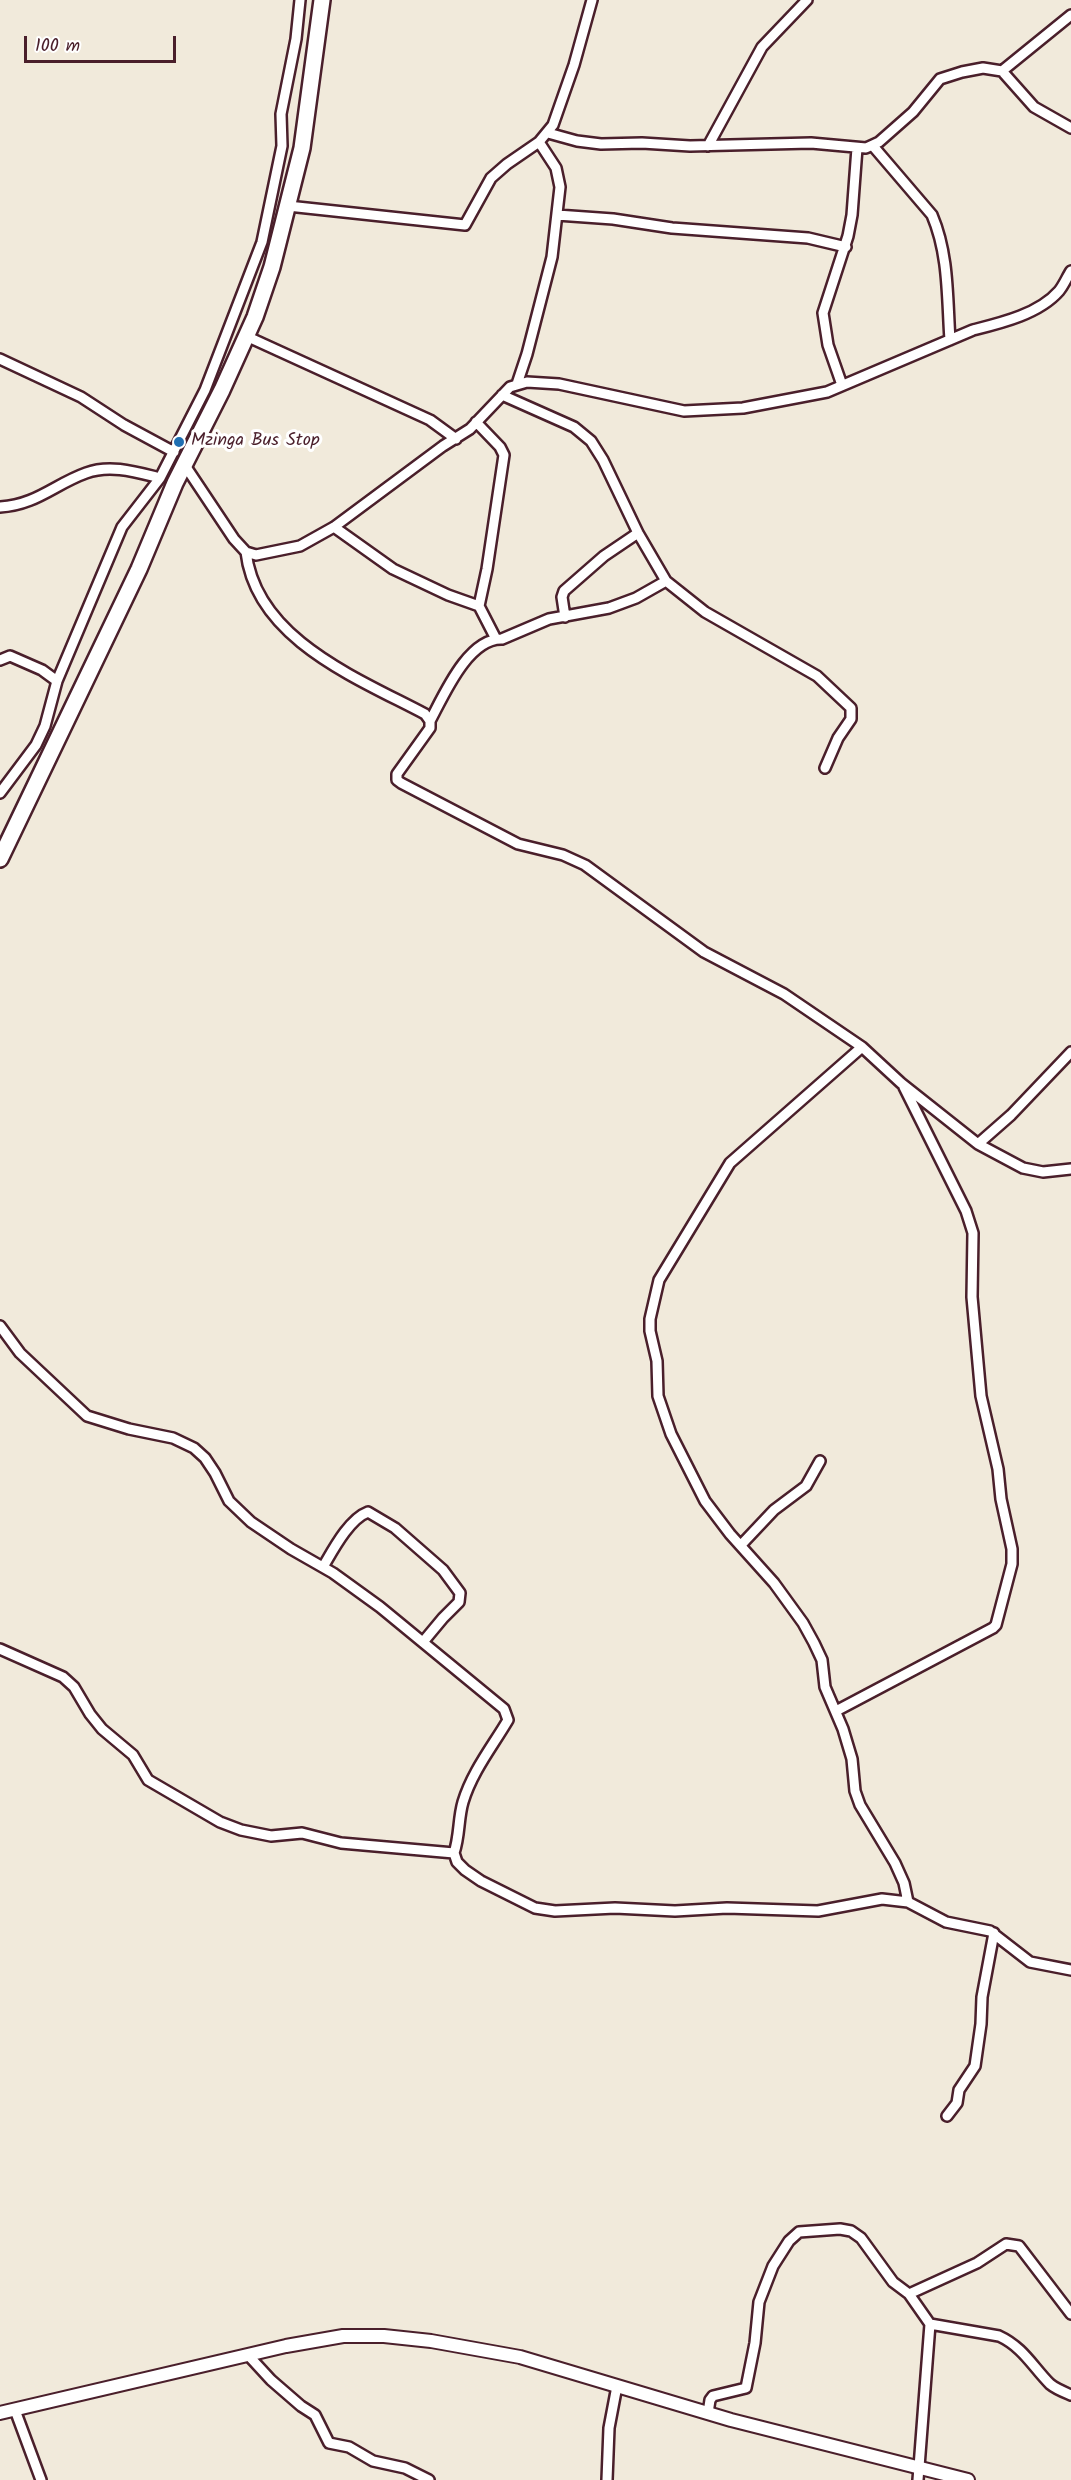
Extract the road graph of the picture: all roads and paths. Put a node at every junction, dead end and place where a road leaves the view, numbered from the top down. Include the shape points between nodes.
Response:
1 (300, 0) edge
2 (322, 0) edge
3 (592, 0) edge
4 (807, 0) edge
5 (1071, 15) edge
6 (1002, 71) junction
7 (1071, 128) edge
8 (548, 133) junction
9 (539, 142) junction
10 (708, 146) junction
11 (873, 146) junction
12 (857, 148) junction
13 (288, 206) junction
14 (556, 215) junction
15 (846, 247) junction
16 (1071, 271) edge
17 (246, 336) junction
18 (950, 340) junction
19 (0, 359) edge
20 (517, 384) junction
21 (842, 385) junction
22 (502, 395) junction
23 (476, 422) junction
24 (456, 439) junction
25 (174, 452) junction
26 (184, 464) junction
27 (160, 478) junction
28 (0, 507) edge
29 (334, 526) junction
30 (638, 533) junction
31 (246, 552) junction
32 (666, 581) junction
33 (479, 606) junction
34 (565, 616) junction
35 (496, 639) junction
36 (0, 660) edge
37 (57, 681) junction
38 (430, 721) junction
39 (825, 768) dead end
40 (0, 793) edge
41 (0, 859) edge
42 (862, 1047) junction
43 (1071, 1052) edge
44 (901, 1083) junction
45 (978, 1144) junction
46 (1071, 1169) edge
47 (0, 1326) edge
48 (820, 1461) dead end
49 (741, 1545) junction
50 (323, 1567) junction
51 (423, 1642) junction
52 (0, 1649) edge
53 (836, 1710) junction
54 (454, 1853) junction
55 (908, 1902) junction
56 (994, 1933) junction
57 (1071, 1971) edge
58 (946, 2116) dead end
59 (909, 2294) junction
60 (1071, 2314) edge
61 (930, 2324) junction
62 (248, 2355) junction
63 (617, 2386) junction
64 (1071, 2395) edge
65 (15, 2410) junction
66 (0, 2413) edge
67 (708, 2413) junction
68 (920, 2474) edge
69 (41, 2480) edge
70 (429, 2480) edge
71 (608, 2480) edge
72 (968, 2480) edge

1 - 25 street via 281,114 282,146 262,242 205,390
2 - 13 highway via 302,148
3 - 8 street via 574,65
4 - 10 street via 762,46
5 - 6 street
6 - 7 street via 1034,107
6 - 11 street via 983,68 940,79 913,112
8 - 9 street
8 - 10 street via 601,144
9 - 13 street via 490,178 465,225
9 - 14 street via 559,177
10 - 12 street via 801,143
11 - 12 street
11 - 18 street via 932,215 938,229 946,264
12 - 15 street
13 - 17 highway via 272,267
14 - 15 street via 808,238
14 - 20 street via 552,257
15 - 21 street via 823,313 828,345
16 - 18 street via 1060,290 1035,308
17 - 24 street via 430,420
17 - 26 highway
18 - 21 street
19 - 25 street via 81,397
20 - 21 street via 543,381 684,411 743,408 827,392
20 - 22 street
22 - 23 street
22 - 30 street via 574,427 591,441
23 - 24 street
23 - 33 street via 504,455
24 - 29 street
25 - 27 street
26 - 31 street
26 - 41 highway via 139,569
27 - 28 street via 128,470 99,470 24,503
27 - 37 street via 122,527
29 - 31 street via 300,546 256,555
29 - 33 street via 393,569
30 - 32 street
30 - 34 street via 564,591
31 - 38 street via 260,597 299,643 425,714
32 - 34 street via 609,608
32 - 39 street via 705,612 817,676 851,708 851,719
33 - 35 street
34 - 35 street
35 - 38 street via 458,668
36 - 37 street via 10,656
37 - 40 street via 36,745
38 - 42 street via 430,728 397,774 397,780 518,844 585,865 704,952 784,994
42 - 44 street
42 - 49 street via 730,1163 659,1280 653,1304 650,1331 661,1408 705,1501
43 - 45 street
44 - 45 street
44 - 53 street via 971,1224 972,1297 981,1396 998,1469 1012,1564 993,1628
45 - 46 street via 1023,1168 1043,1172
47 - 50 street via 20,1353 87,1416 173,1438 194,1448 205,1458 236,1509
48 - 49 street via 806,1486 774,1510
49 - 53 street via 803,1623 822,1660 825,1687
50 - 51 street
50 - 51 street via 341,1536 363,1514 369,1512 395,1528 443,1570 460,1593 459,1602
51 - 54 street via 496,1701 508,1720 486,1753 465,1797
52 - 54 street via 71,1683 90,1714 133,1755 148,1780 220,1822 271,1836 302,1833 341,1843
53 - 55 street via 852,1759 860,1805 895,1863
54 - 55 street via 461,1866 481,1881 535,1908 555,1911 819,1911 882,1899
55 - 56 street via 945,1922
56 - 57 street via 1030,1962
56 - 58 street via 975,2066
59 - 60 street via 977,2263 1006,2244 1019,2246
59 - 61 street
59 - 67 street via 893,2282 861,2238 851,2231 794,2234 773,2266 759,2302 746,2388 713,2396
61 - 64 street via 1008,2340 1050,2383
61 - 68 street
62 - 63 main road via 343,2336 384,2336 520,2357
62 - 65 main road
62 - 70 street via 271,2380 315,2415 329,2443 349,2447 373,2461 405,2468
63 - 67 main road
63 - 71 street via 609,2428
65 - 66 main road
65 - 69 street
67 - 68 main road
68 - 72 main road

